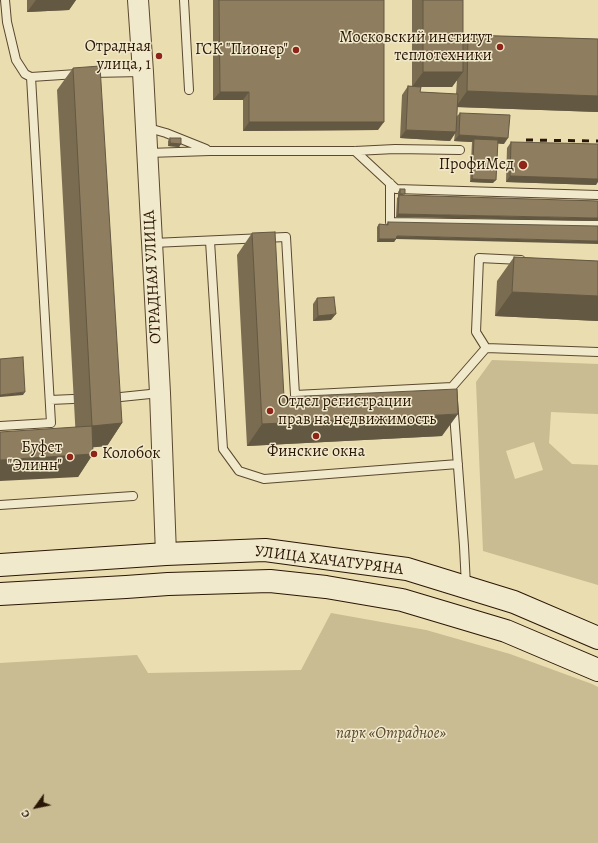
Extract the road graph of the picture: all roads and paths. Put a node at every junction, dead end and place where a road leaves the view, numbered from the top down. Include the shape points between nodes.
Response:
1 (5, 0) edge
2 (138, 0) edge
3 (184, 0) edge
4 (3, 22) edge
5 (143, 72) junction
6 (31, 78) junction
7 (189, 90) dead end
8 (145, 127) junction
9 (460, 150) dead end
10 (210, 151) junction
11 (355, 151) junction
12 (147, 153) junction
13 (390, 183) junction
14 (598, 195) edge
15 (598, 225) edge
16 (210, 241) junction
17 (152, 243) junction
18 (527, 260) edge
19 (486, 348) junction
20 (598, 352) edge
21 (452, 387) junction
22 (160, 393) junction
23 (104, 398) edge
24 (73, 399) dead end
25 (50, 400) junction
26 (0, 426) edge
27 (458, 464) junction
28 (134, 496) dead end
29 (0, 505) edge
30 (166, 554) junction
31 (0, 565) edge
32 (168, 584) junction
33 (466, 587) junction
34 (0, 594) edge
35 (598, 638) edge
36 (598, 670) edge

1 - 4 lane
2 - 5 street, ОТРАДНАЯ УЛИЦА
3 - 7 lane
4 - 6 lane via 16,60 25,74
5 - 6 lane via 104,72
5 - 8 street, ОТРАДНАЯ УЛИЦА
6 - 25 lane
8 - 10 lane
8 - 12 street, ОТРАДНАЯ УЛИЦА
9 - 11 lane
10 - 11 lane
10 - 12 lane
11 - 13 lane
12 - 17 street, ОТРАДНАЯ УЛИЦА
13 - 14 lane via 396,189
13 - 15 lane via 390,222
16 - 17 lane
16 - 21 lane via 286,237 295,395
16 - 27 lane via 223,449 239,471 264,479
17 - 22 street, ОТРАДНАЯ УЛИЦА
18 - 19 lane via 479,258 476,332
19 - 20 lane
19 - 21 lane
21 - 27 lane
22 - 23 lane
22 - 30 street, ОТРАДНАЯ УЛИЦА
24 - 25 lane
25 - 26 lane via 51,423
27 - 33 lane
28 - 29 lane
30 - 31 main road, УЛИЦА ХАЧАТУРЯНА
30 - 32 main road
30 - 33 main road, УЛИЦА ХАЧАТУРЯНА via 265,550 408,569
32 - 34 main road, УЛИЦА ХАЧАТУРЯНА
32 - 36 main road, УЛИЦА ХАЧАТУРЯНА via 270,581 326,587 402,600 506,631
33 - 35 main road, УЛИЦА ХАЧАТУРЯНА via 514,602

